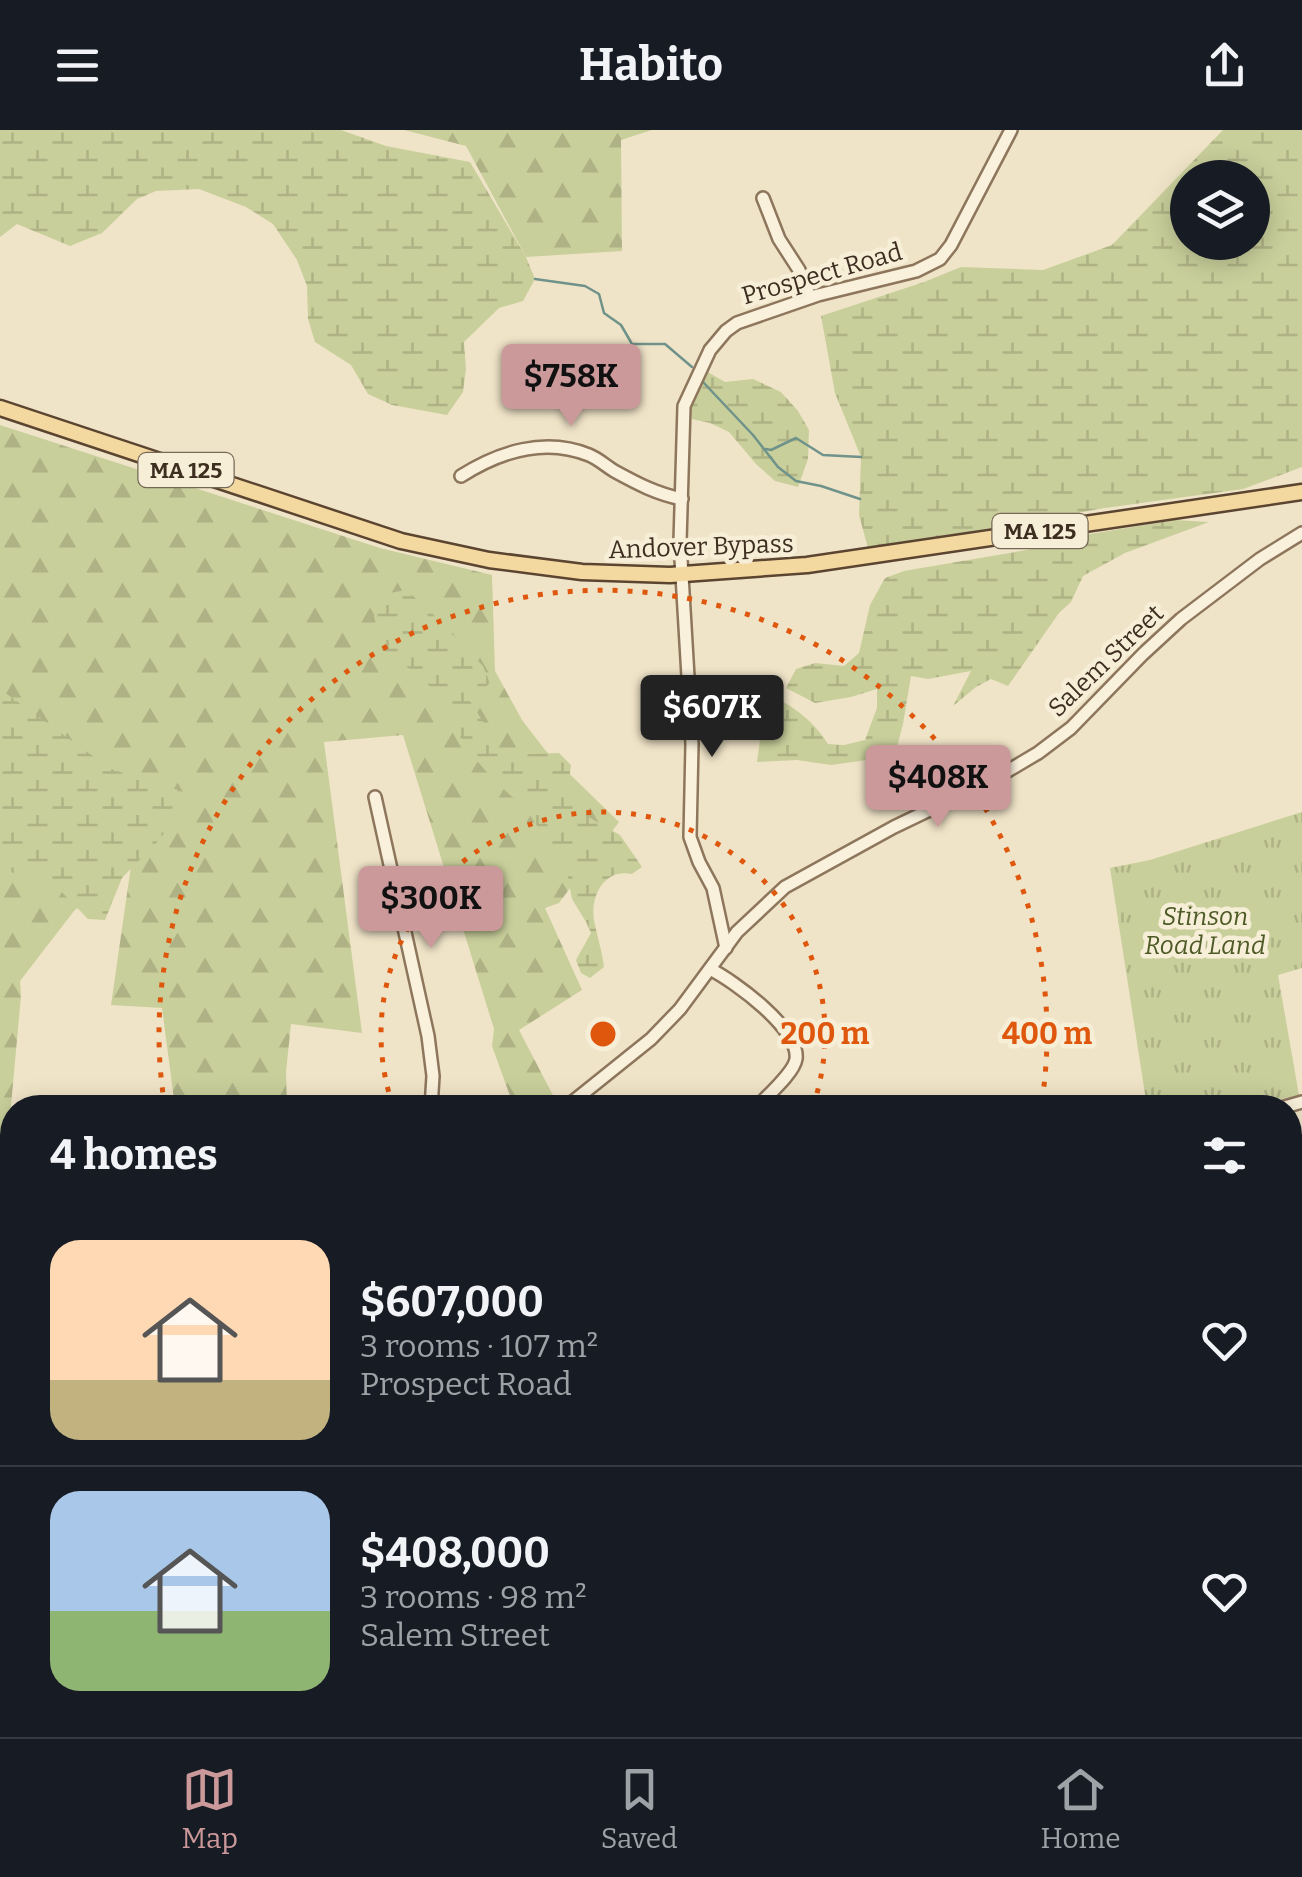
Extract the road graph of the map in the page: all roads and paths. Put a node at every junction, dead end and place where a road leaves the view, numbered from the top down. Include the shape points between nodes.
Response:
1 (1011, 130) edge
2 (763, 198) dead end
3 (810, 297) junction
4 (0, 408) edge
5 (461, 476) dead end
6 (1302, 492) edge
7 (682, 499) junction
8 (1302, 533) edge
9 (682, 575) junction
10 (375, 797) dead end
11 (726, 948) junction
12 (710, 969) junction
13 (432, 1095) edge
14 (581, 1095) edge
15 (769, 1095) edge

1 - 3 street, Prospect Road via 944,256 916,271
2 - 3 street
3 - 7 street, Prospect Road via 750,316 710,350 684,406
4 - 9 main road, Andover Bypass / MA 125 via 401,541 582,572
5 - 7 street via 495,457 546,447 589,455 649,490
6 - 9 main road, Andover Bypass / MA 125 via 807,565
7 - 9 street, Prospect Road
8 - 11 street, Salem Street via 1182,619 1053,742 802,876 769,900
9 - 11 street, Prospect Road via 690,837 713,888
10 - 13 street via 430,1048
11 - 12 street, Salem Street
12 - 14 street, Salem Street via 651,1039
12 - 15 street via 761,1005 794,1045 792,1071

